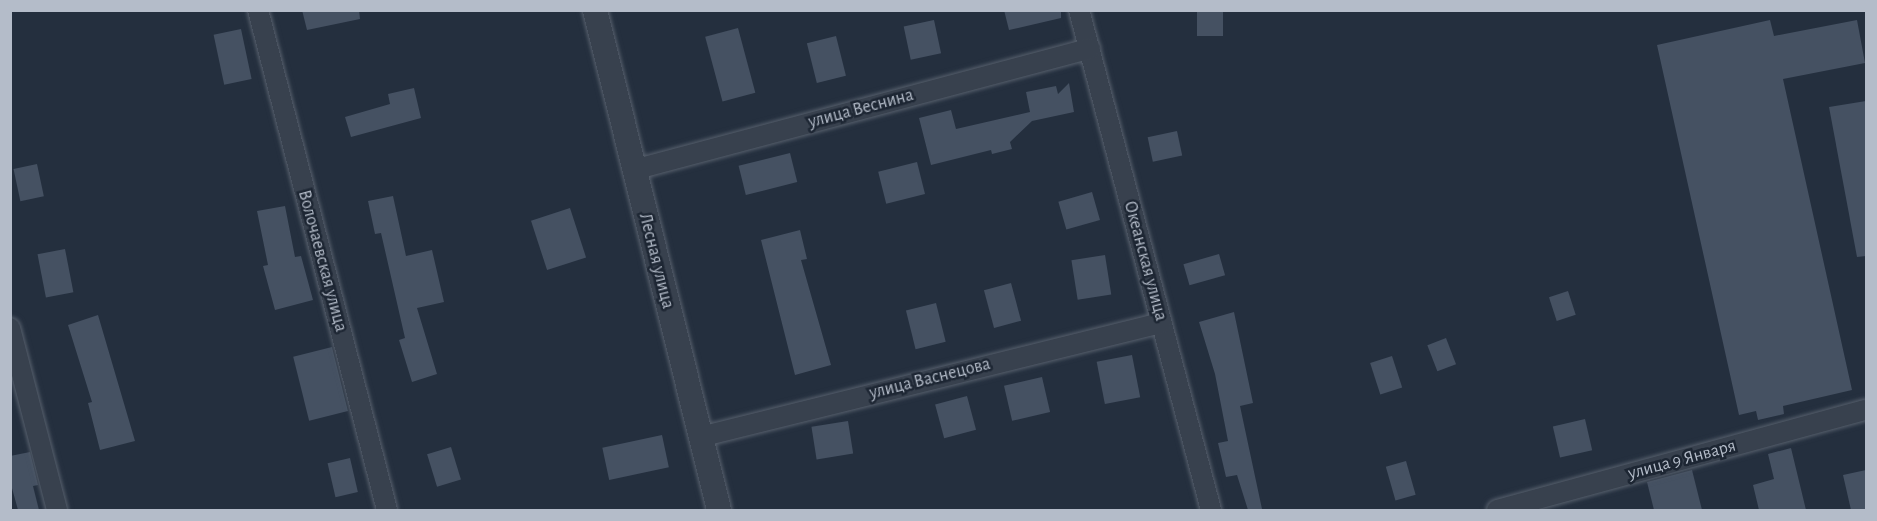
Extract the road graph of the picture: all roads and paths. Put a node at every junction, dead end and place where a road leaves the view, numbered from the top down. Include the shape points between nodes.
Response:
1 (258, 10) edge
2 (595, 10) edge
3 (1079, 10) edge
4 (1090, 48) junction
5 (633, 170) junction
6 (1161, 323) junction
7 (10, 328) edge
8 (1866, 410) edge
9 (700, 437) junction
10 (57, 510) edge
11 (387, 510) edge
12 (719, 510) edge
13 (1211, 510) edge
14 (1497, 510) edge

1 - 11 street, Волочаевская улица
2 - 5 street, Лесная улица
3 - 4 street, Океанская улица
4 - 5 street, улица Веснина
4 - 6 street, Океанская улица
5 - 9 street, Лесная улица
6 - 9 street, улица Васнецова
6 - 13 street, Океанская улица
7 - 10 street
8 - 14 street, улица 9 Января
9 - 12 street, Лесная улица

